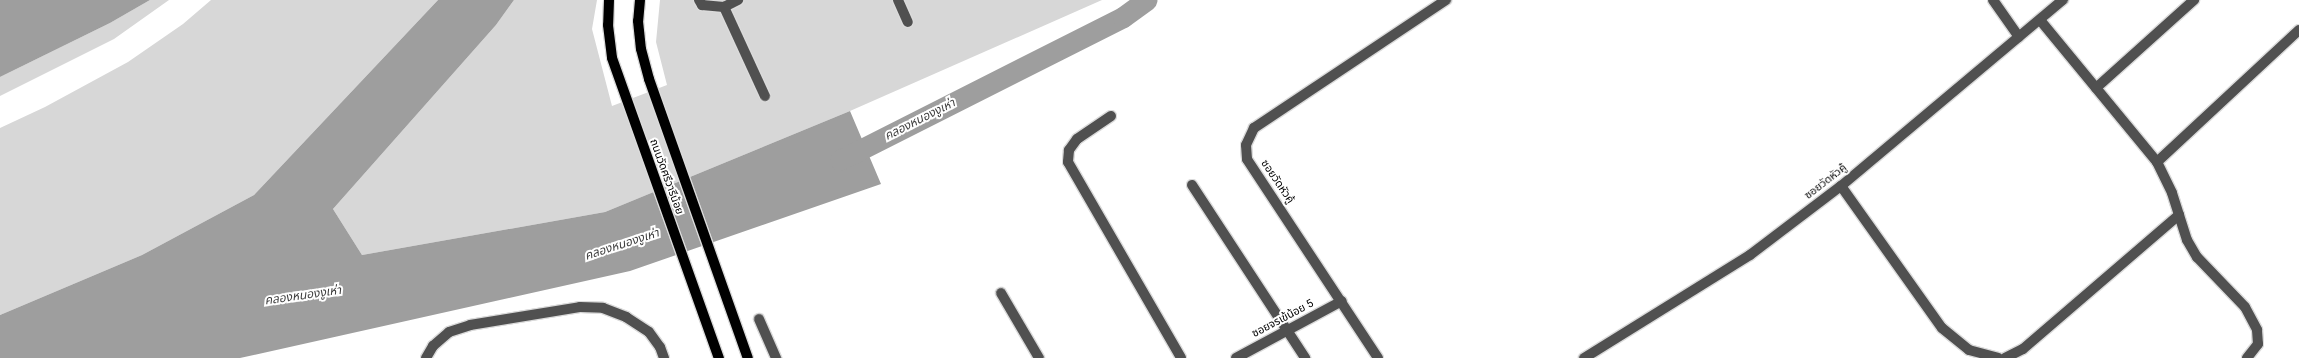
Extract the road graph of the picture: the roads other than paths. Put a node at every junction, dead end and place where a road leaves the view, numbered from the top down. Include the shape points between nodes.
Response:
1 (609, 0) edge
2 (640, 0) edge
3 (699, 0) edge
4 (738, 0) edge
5 (898, 0) edge
6 (1446, 0) edge
7 (1993, 0) edge
8 (2063, 0) edge
9 (2194, 0) edge
10 (724, 7) junction
11 (2040, 20) junction
12 (908, 22) dead end
13 (2299, 30) edge
14 (2019, 37) junction
15 (2096, 88) junction
16 (765, 96) dead end
17 (1111, 116) dead end
18 (2157, 162) junction
19 (1192, 185) dead end
20 (1841, 186) junction
21 (2179, 215) junction
22 (1001, 293) dead end
23 (1342, 301) junction
24 (758, 319) dead end
25 (1287, 330) junction
26 (746, 354) edge
27 (426, 358) edge
28 (664, 358) edge
29 (719, 358) edge
30 (776, 358) edge
31 (1039, 358) edge
32 (1181, 358) edge
33 (1236, 358) edge
34 (1306, 358) edge
35 (1378, 358) edge
36 (1584, 358) edge
37 (1998, 358) edge
38 (2005, 358) edge
39 (2247, 358) edge

1 - 29 main road, ถนนวัดศรีวารีน้อย via 608,25 612,58
2 - 26 main road, ถนนวัดศรีวารีน้อย via 640,49 653,93
3 - 10 street via 702,5
4 - 10 street
5 - 12 street
6 - 23 street, ซอยวัดหัวคู้ via 1254,128 1249,135 1246,145 1247,160
7 - 14 street
8 - 11 street, ซอยวัดหัวคู้
9 - 15 street
10 - 16 street
11 - 14 street, ซอยวัดหัวคู้
11 - 15 street
13 - 18 street
14 - 20 street, ซอยวัดหัวคู้
15 - 18 street
17 - 32 street via 1076,139 1069,150 1068,162
18 - 21 street
19 - 25 street
20 - 36 street, ซอยวัดหัวคู้ via 1750,255
20 - 37 street via 1942,328 1969,350
21 - 38 street via 2023,349
21 - 39 street via 2187,240 2197,257 2245,307 2257,330 2258,344
22 - 31 street
23 - 25 street, ซอยจรเข้น้อย 5
23 - 35 street, ซอยวัดหัวคู้
24 - 30 street
25 - 33 street, ซอยจรเข้น้อย 5
25 - 34 street
27 - 28 street via 433,346 449,332 580,307 603,308 626,317 649,332 660,347

